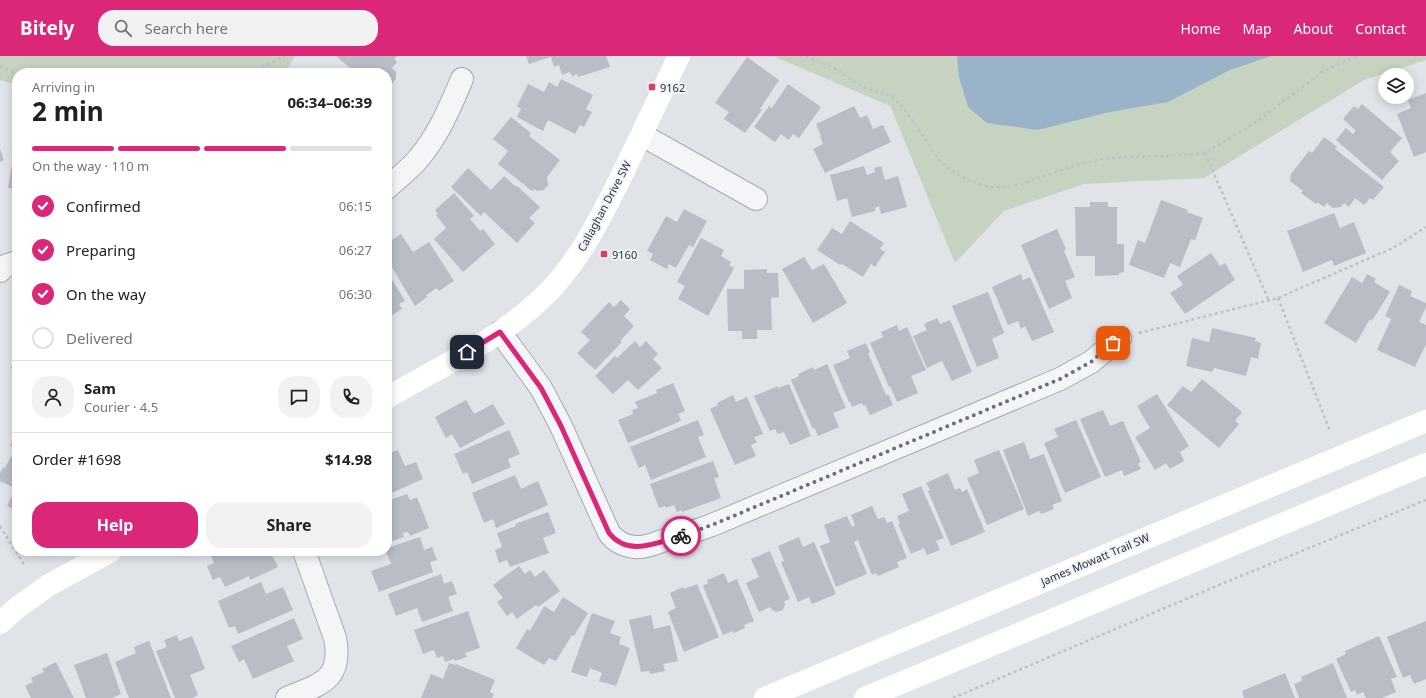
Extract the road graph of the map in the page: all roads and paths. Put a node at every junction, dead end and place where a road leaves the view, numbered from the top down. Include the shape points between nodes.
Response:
1 (285, 56) edge
2 (679, 56) edge
3 (806, 56) edge
4 (1356, 56) edge
5 (0, 66) edge
6 (261, 68) edge
7 (12, 72) edge
8 (462, 79) dead end
9 (642, 135) junction
10 (1205, 153) junction
11 (392, 183) edge
12 (756, 199) dead end
13 (1426, 227) edge
14 (12, 264) edge
15 (0, 271) edge
16 (1278, 298) junction
17 (1269, 301) junction
18 (500, 332) junction
19 (1120, 338) joint
20 (392, 395) edge
21 (1426, 421) edge
22 (1330, 432) dead end
23 (1426, 464) edge
24 (1426, 500) edge
25 (0, 526) edge
26 (12, 544) edge
27 (20, 556) edge
28 (103, 556) edge
29 (306, 556) edge
30 (26, 566) dead end
31 (0, 623) edge
32 (287, 698) edge
33 (765, 698) edge
34 (865, 698) edge
35 (954, 698) edge

1 - 6 path
2 - 9 main road, Callaghan Drive SW
3 - 10 path via 834,68 862,87 891,96 902,105 940,161 970,181 989,187 1008,188 1075,165 1102,159
4 - 10 path via 1322,72 1252,125
5 - 7 path
8 - 11 street via 434,138
9 - 12 street
9 - 18 main road, Callaghan Drive SW via 584,248 539,302
10 - 17 path
13 - 16 path via 1393,248
14 - 15 street
16 - 17 path
16 - 22 path
17 - 19 path
18 - 19 street via 541,388 609,533 614,540 635,547 646,546 712,525 1060,379 1091,362
18 - 20 main road, Callaghan Drive SW
21 - 33 main road, James Mowatt Trail SW
23 - 34 main road
24 - 35 path
25 - 26 path
27 - 30 path
28 - 31 main road via 49,585
29 - 32 street via 335,638 337,665 332,674 323,681

